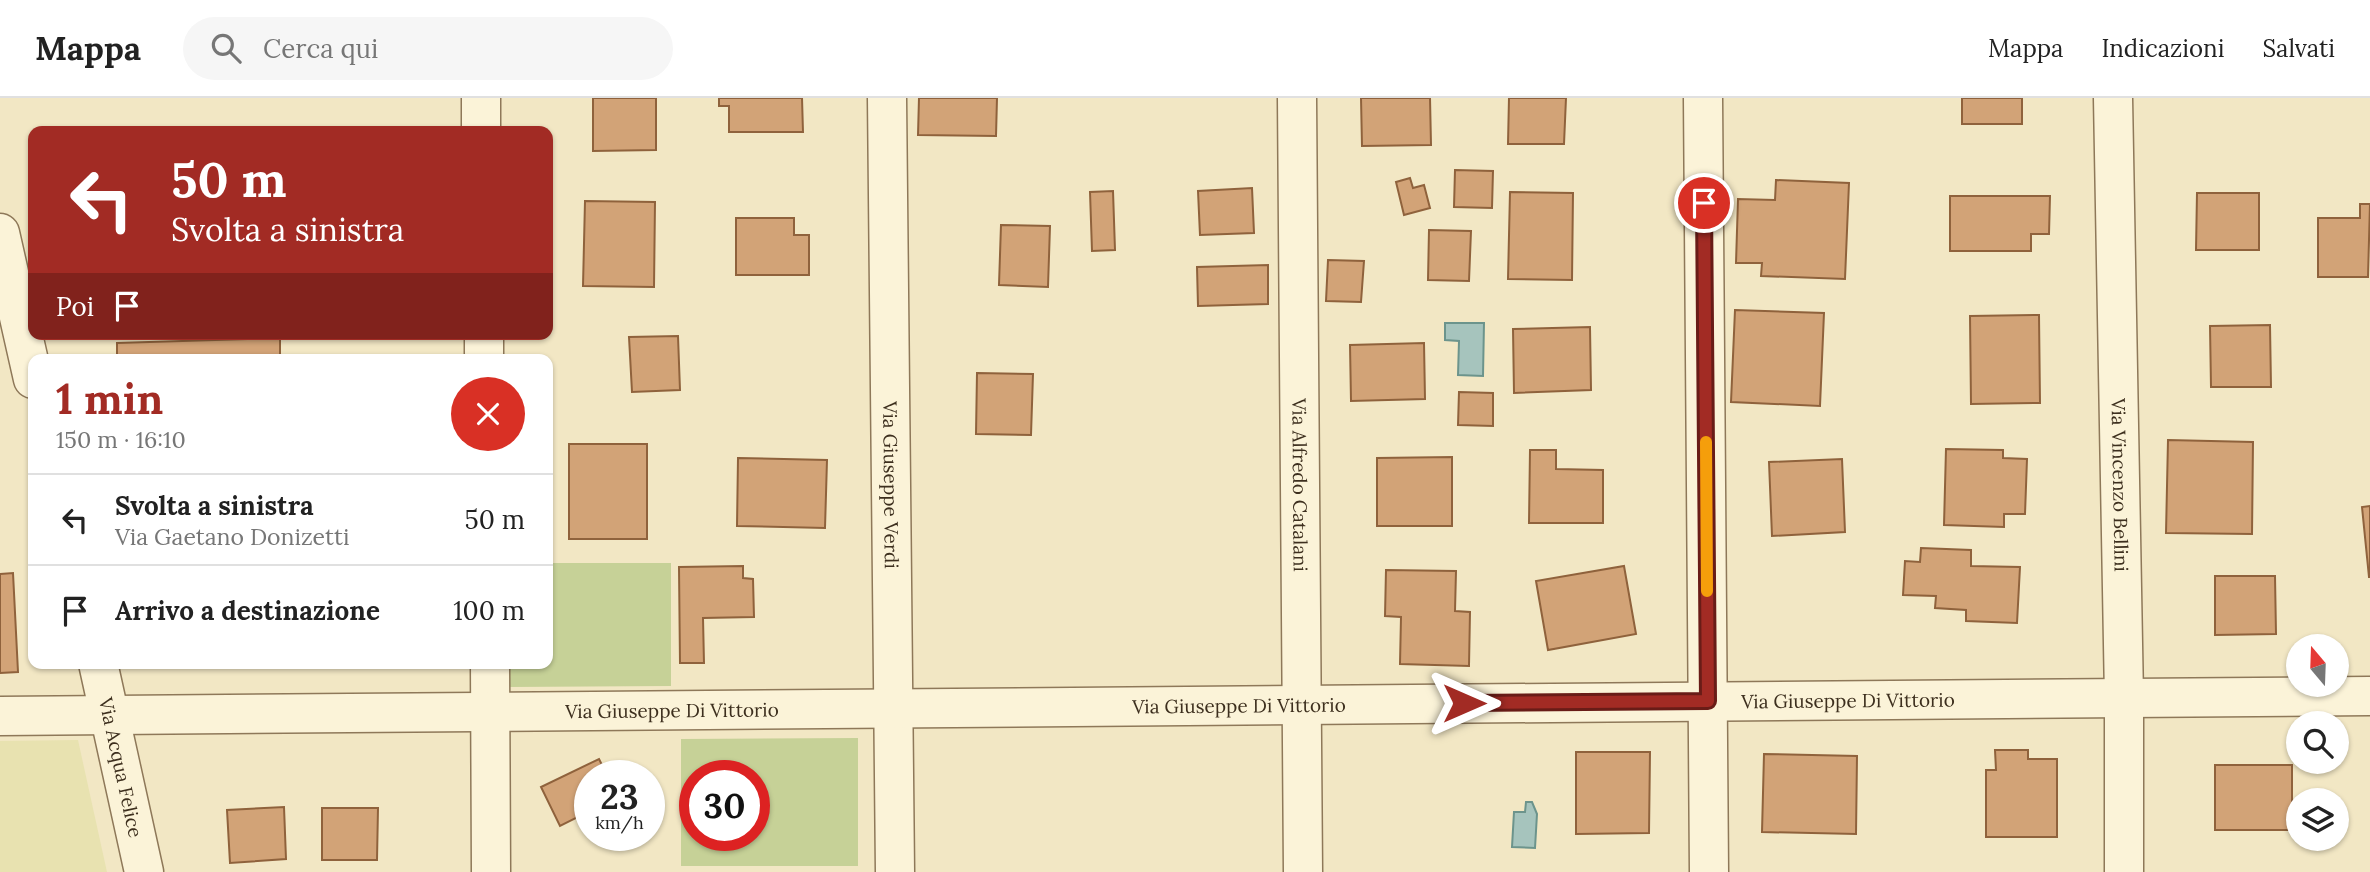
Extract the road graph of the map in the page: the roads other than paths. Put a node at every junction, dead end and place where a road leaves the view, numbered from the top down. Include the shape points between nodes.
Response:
1 (481, 98) edge
2 (887, 98) edge
3 (1297, 98) edge
4 (1703, 98) edge
5 (2113, 98) edge
6 (481, 126) edge
7 (0, 233) edge
8 (28, 357) edge
9 (99, 669) edge
10 (489, 669) edge
11 (2370, 696) edge
12 (2124, 698) junction
13 (1708, 701) junction
14 (1302, 704) junction
15 (892, 708) junction
16 (490, 711) junction
17 (109, 714) junction
18 (0, 716) edge
19 (144, 872) edge
20 (491, 872) edge
21 (895, 872) edge
22 (1303, 872) edge
23 (1709, 872) edge
24 (2124, 872) edge

1 - 6 street
2 - 15 street, Via Giuseppe Verdi
3 - 14 street, Via Alfredo Catalani
4 - 13 street
5 - 12 street, Via Vincenzo Bellini
7 - 8 street
9 - 17 street, Via Acqua Felice
10 - 16 street
11 - 12 street, Via Giuseppe Di Vittorio
12 - 13 street, Via Giuseppe Di Vittorio
12 - 24 street, Via Vincenzo Bellini
13 - 14 street, Via Giuseppe Di Vittorio
13 - 23 street
14 - 15 street, Via Giuseppe Di Vittorio
14 - 22 street, Via Alfredo Catalani
15 - 16 street, Via Giuseppe Di Vittorio
15 - 21 street, Via Giuseppe Verdi
16 - 17 street, Via Giuseppe Di Vittorio
16 - 20 street
17 - 18 street, Via Giuseppe Di Vittorio
17 - 19 street, Via Acqua Felice

